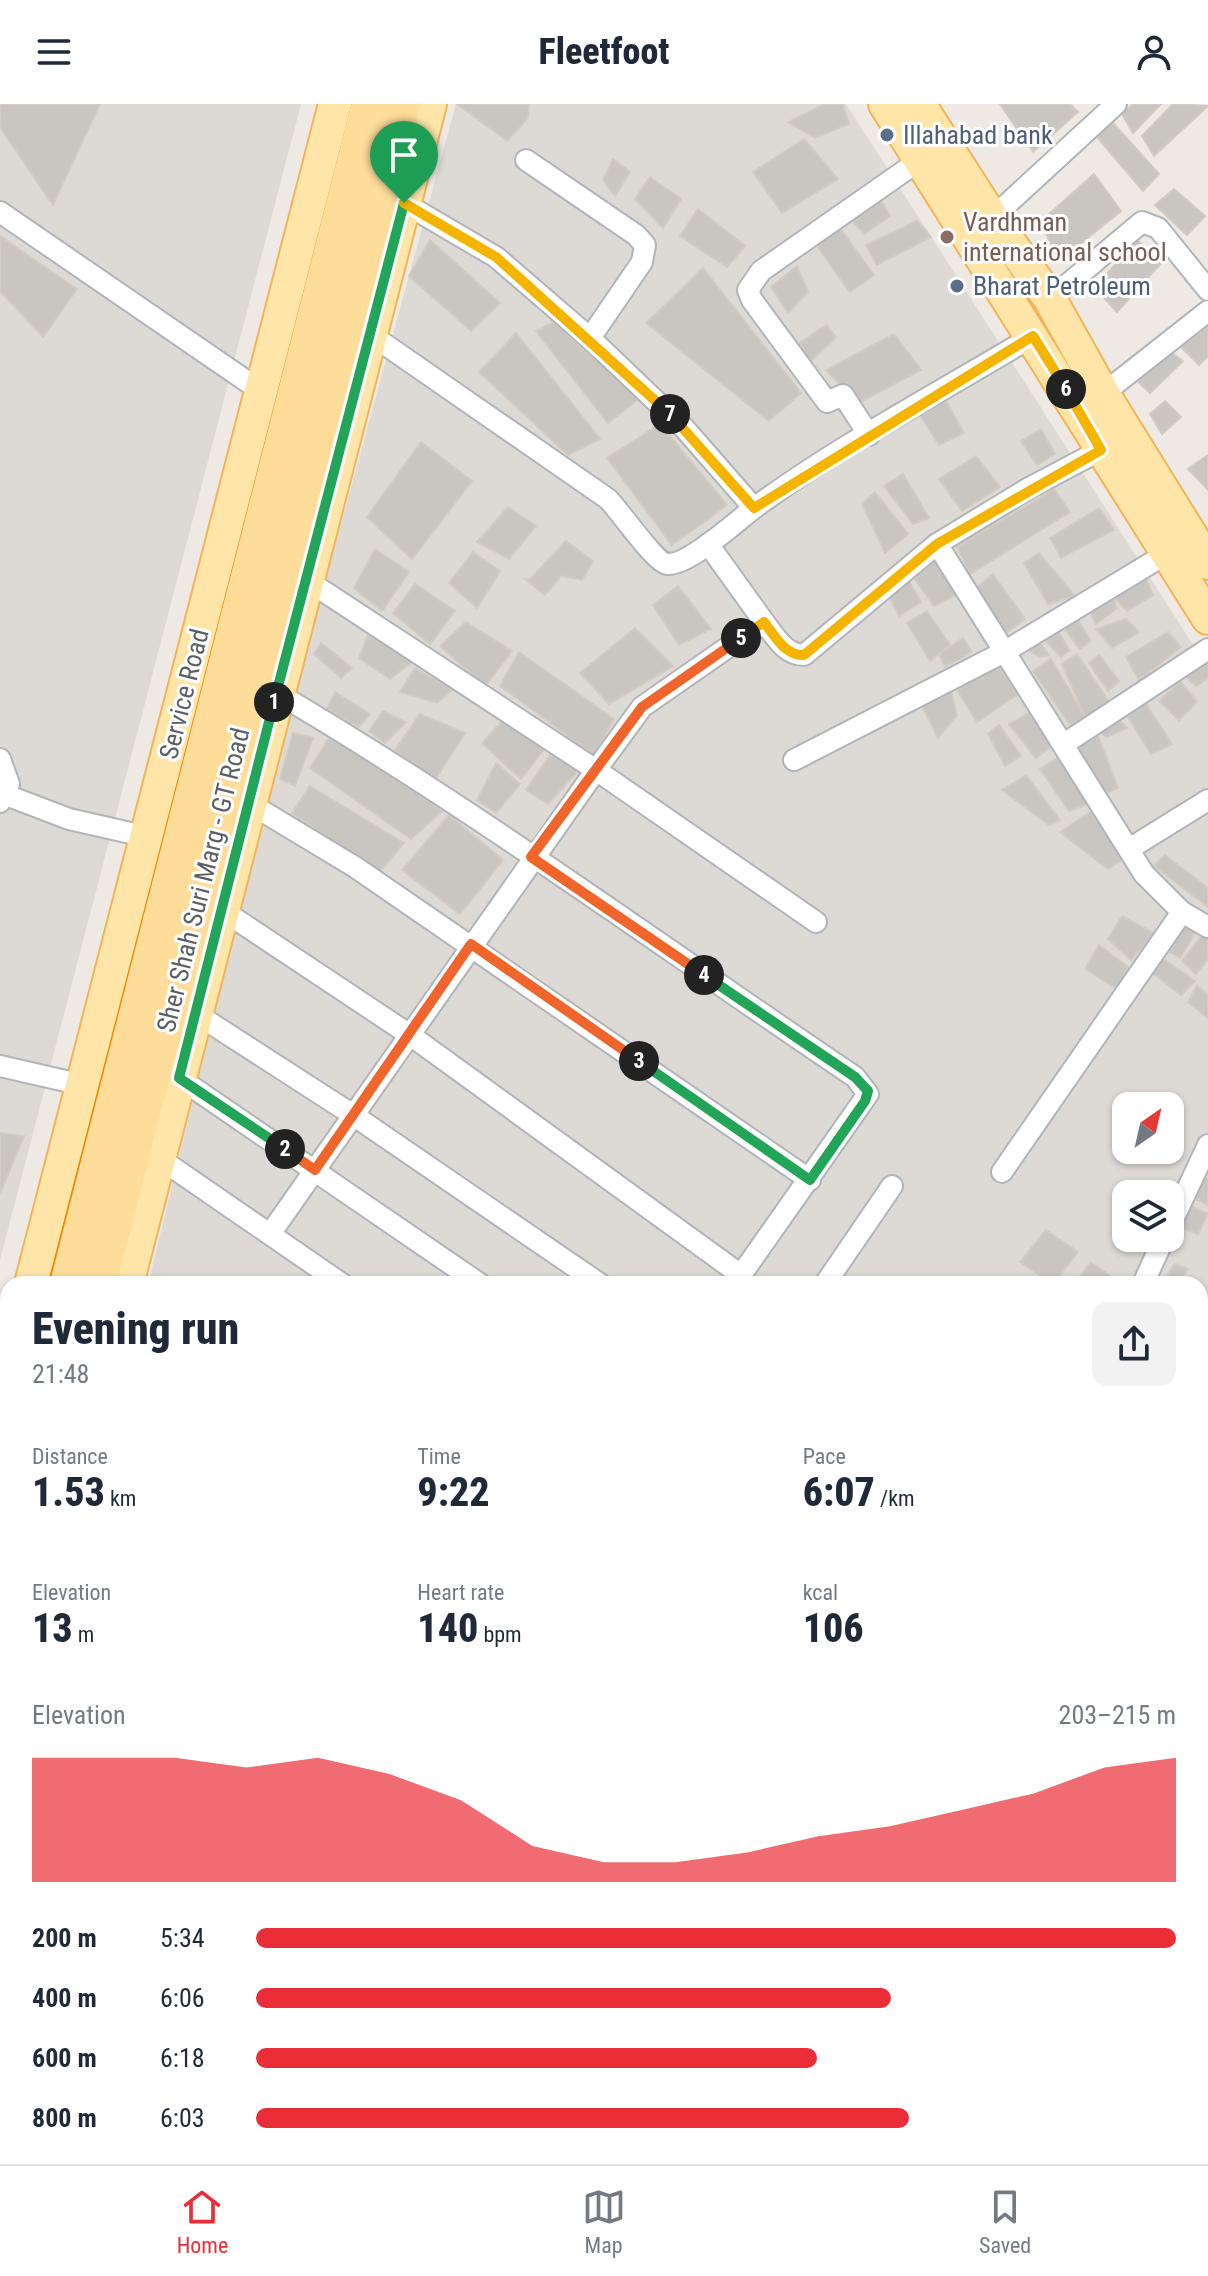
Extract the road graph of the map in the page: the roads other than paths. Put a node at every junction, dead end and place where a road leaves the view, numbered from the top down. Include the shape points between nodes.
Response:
1 (335, 104) edge
2 (369, 104) edge
3 (403, 104) edge
4 (430, 104) edge
5 (885, 104) edge
6 (919, 104) edge
7 (1116, 104) edge
8 (526, 160) dead end
9 (920, 160) junction
10 (404, 203) junction
11 (0, 212) edge
12 (992, 218) junction
13 (1208, 290) edge
14 (1050, 299) junction
15 (1208, 311) edge
16 (370, 334) junction
17 (1033, 336) junction
18 (590, 338) junction
19 (261, 391) junction
20 (1092, 404) junction
21 (869, 435) junction
22 (1101, 450) junction
23 (754, 508) junction
24 (708, 544) junction
25 (937, 544) junction
26 (1166, 554) junction
27 (1208, 563) edge
28 (305, 579) junction
29 (1208, 618) edge
30 (764, 622) junction
31 (1208, 649) edge
32 (1004, 652) junction
33 (277, 693) junction
34 (1064, 744) junction
35 (0, 759) edge
36 (794, 760) dead end
37 (596, 770) junction
38 (3, 798) edge
39 (1208, 800) edge
40 (249, 803) junction
41 (148, 837) junction
42 (1129, 849) junction
43 (531, 857) junction
44 (222, 910) junction
45 (1182, 912) junction
46 (816, 922) dead end
47 (1208, 927) edge
48 (471, 944) junction
49 (195, 1013) junction
50 (410, 1035) junction
51 (0, 1066) edge
52 (179, 1078) junction
53 (83, 1085) junction
54 (353, 1115) junction
55 (1208, 1145) edge
56 (159, 1158) junction
57 (315, 1170) junction
58 (1002, 1172) dead end
59 (810, 1180) junction
60 (892, 1186) dead end
61 (1184, 1196) edge
62 (270, 1234) junction
63 (1158, 1252) edge
64 (33, 1276) edge
65 (69, 1276) edge
66 (101, 1276) edge
67 (129, 1276) edge
68 (330, 1276) edge
69 (468, 1276) edge
70 (588, 1276) edge
71 (733, 1276) edge
72 (741, 1276) edge
73 (830, 1276) edge
74 (1147, 1276) edge

1 - 19 main road, Service Road
2 - 65 highway, Sher Shah Suri Marg - GT Road
3 - 66 highway, Sher Shah Suri Marg - GT Road
4 - 10 main road
5 - 9 main road
6 - 12 main road
7 - 12 street
8 - 18 street via 645,245 642,262
9 - 17 main road
9 - 21 street via 761,271 748,290 827,402 843,395
10 - 16 main road
10 - 18 street via 496,257
11 - 19 street
12 - 14 main road
13 - 14 street via 1158,228 1142,222
14 - 20 main road
15 - 20 street
16 - 24 street via 608,499 659,562 673,564
16 - 28 main road
17 - 20 main road
17 - 21 street
18 - 23 street via 685,429
19 - 41 main road, Service Road
20 - 22 main road
20 - 27 main road
21 - 23 street
22 - 25 street
22 - 26 main road
23 - 24 street
24 - 30 street
25 - 30 street via 804,655 784,648
25 - 32 street
26 - 29 main road
26 - 32 street
28 - 33 main road
28 - 37 street
30 - 37 street via 642,707
31 - 34 street
32 - 34 street
32 - 36 street
33 - 40 main road
33 - 43 street
34 - 42 street
35 - 38 street via 9,784
37 - 43 street
37 - 46 street
38 - 41 street
39 - 42 street
40 - 44 main road
40 - 48 street
41 - 53 main road, Service Road
42 - 45 street via 1159,892
43 - 48 street
43 - 59 street via 866,1088 865,1101
44 - 49 main road
44 - 50 street
45 - 47 street
45 - 58 street
48 - 50 street
48 - 59 street
49 - 52 main road
49 - 54 street
50 - 54 street
50 - 71 street
51 - 53 street
52 - 56 main road
52 - 57 street
53 - 64 main road, Service Road
54 - 57 street
54 - 70 street
55 - 61 street
56 - 62 street
56 - 67 main road
57 - 62 street
57 - 69 street
59 - 72 street
60 - 73 street
62 - 68 street
63 - 74 street

